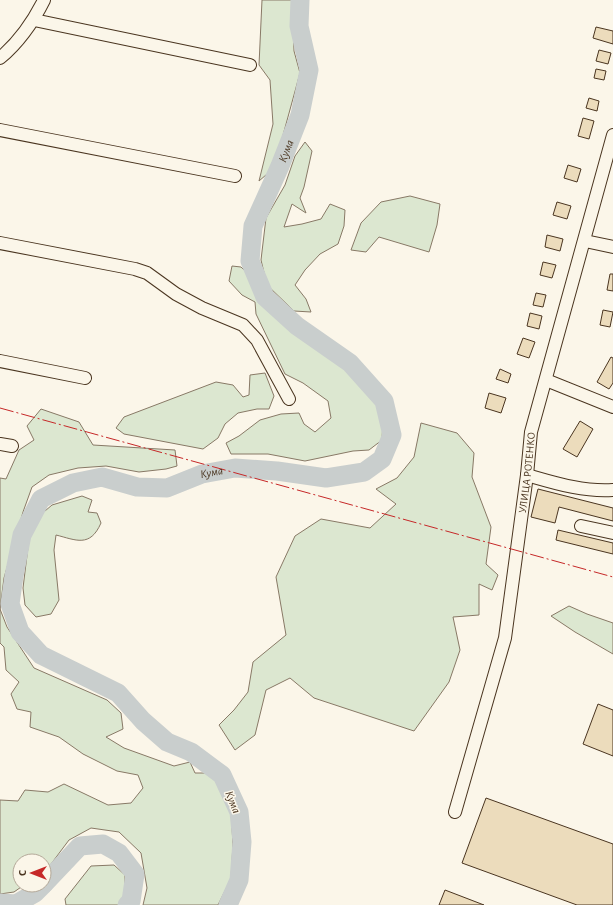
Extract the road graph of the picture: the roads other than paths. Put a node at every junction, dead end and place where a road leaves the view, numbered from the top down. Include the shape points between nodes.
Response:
1 (44, 0) edge
2 (34, 20) junction
3 (0, 58) edge
4 (250, 65) dead end
5 (0, 130) edge
6 (613, 135) edge
7 (235, 176) dead end
8 (585, 241) junction
9 (0, 243) edge
10 (613, 247) edge
11 (0, 361) edge
12 (85, 378) dead end
13 (546, 380) junction
14 (289, 399) dead end
15 (613, 407) edge
16 (527, 474) junction
17 (613, 490) edge
18 (581, 526) dead end
19 (613, 533) edge
20 (455, 812) dead end

1 - 2 street
2 - 3 street via 10,50
2 - 4 street
5 - 7 street
6 - 8 street, УЛИЦА РОТЕНКО
8 - 10 street
8 - 13 street, УЛИЦА РОТЕНКО
9 - 14 street via 147,273 176,294 243,325 256,340
11 - 12 street
13 - 15 street
13 - 16 street, УЛИЦА РОТЕНКО via 531,432
16 - 17 street via 565,486 600,491
16 - 20 street, УЛИЦА РОТЕНКО via 505,638
18 - 19 street

